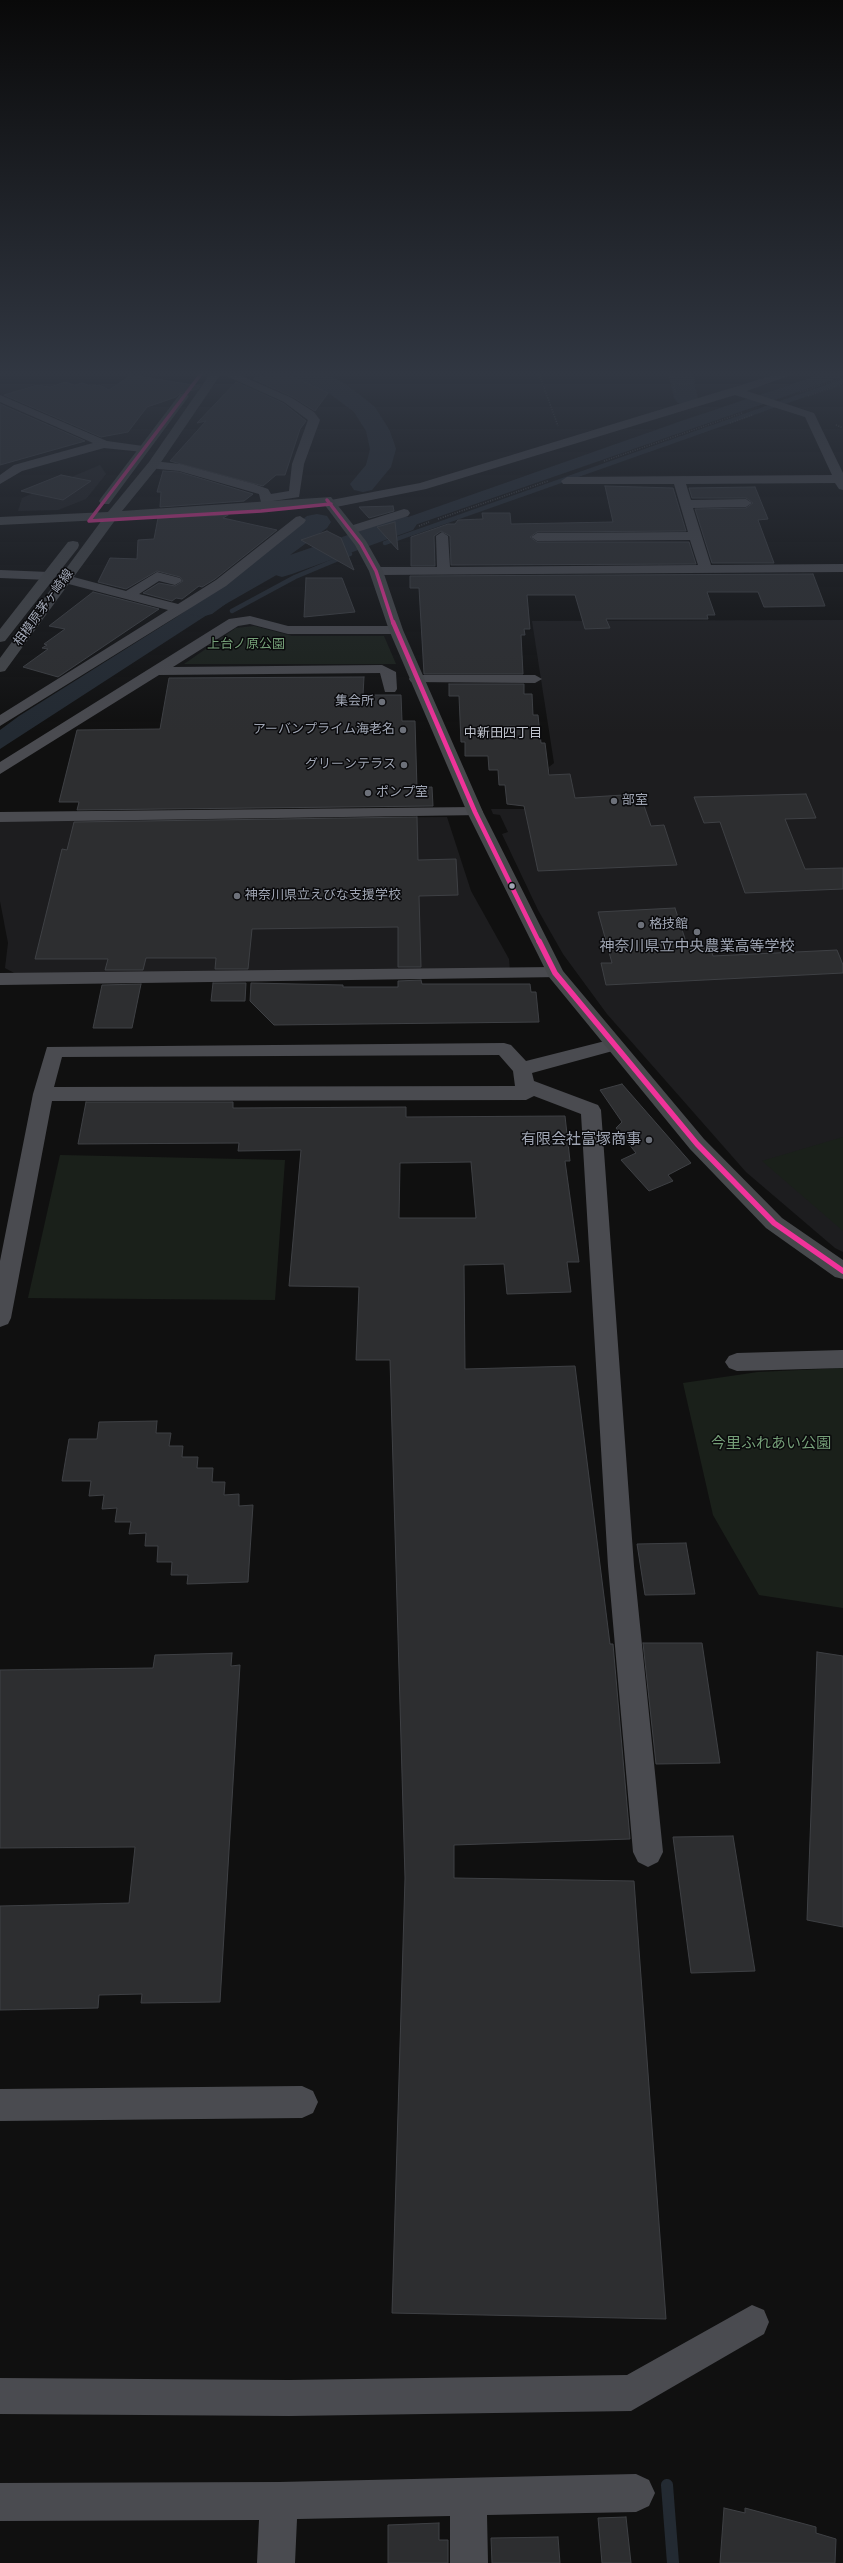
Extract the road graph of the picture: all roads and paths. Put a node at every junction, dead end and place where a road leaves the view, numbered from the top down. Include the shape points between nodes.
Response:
1 (110, 494) edge
2 (130, 494) edge
3 (264, 494) edge
4 (295, 494) edge
5 (389, 494) edge
6 (683, 494) edge
7 (267, 502) junction
8 (329, 502) junction
9 (686, 504) junction
10 (746, 504) dead end
11 (404, 513) dead end
12 (111, 518) junction
13 (300, 520) dead end
14 (0, 521) edge
15 (0, 526) edge
16 (86, 526) junction
17 (355, 536) junction
18 (442, 536) dead end
19 (695, 536) junction
20 (537, 537) dead end
21 (705, 568) junction
22 (843, 568) edge
23 (444, 570) junction
24 (376, 571) junction
25 (0, 574) edge
26 (49, 576) junction
27 (66, 579) junction
28 (175, 581) dead end
29 (129, 594) junction
30 (181, 609) junction
31 (396, 630) junction
32 (0, 638) edge
33 (0, 668) edge
34 (156, 671) junction
35 (416, 679) junction
36 (536, 679) dead end
37 (390, 690) dead end
38 (0, 721) edge
39 (0, 769) edge
40 (475, 812) junction
41 (0, 817) edge
42 (555, 973) junction
43 (0, 979) edge
44 (613, 1045) junction
45 (523, 1077) junction
46 (44, 1094) junction
47 (843, 1271) edge
48 (0, 1318) edge
49 (843, 1359) edge
50 (737, 1362) dead end
51 (648, 1852) dead end
52 (302, 2102) dead end
53 (0, 2105) edge
54 (752, 2322) dead end
55 (0, 2396) edge
56 (636, 2493) dead end
57 (468, 2497) junction
58 (279, 2501) junction
59 (0, 2502) edge
60 (276, 2563) edge
61 (470, 2563) edge

1 - 16 main road, 相模原茅ヶ崎線
2 - 12 main road, 相模原茅ヶ崎線
3 - 7 street
4 - 7 street
5 - 8 street
6 - 9 street
7 - 8 main road
7 - 12 main road
8 - 12 main road via 261,511
8 - 17 main road
9 - 10 street
9 - 19 street
11 - 17 street
12 - 16 main road
12 - 27 main road, 相模原茅ヶ崎線
13 - 30 street via 246,565
14 - 16 main road
15 - 16 main road
16 - 26 main road, 相模原茅ヶ崎線
17 - 24 main road
18 - 23 street
19 - 20 street via 566,541
19 - 21 street
21 - 22 street
21 - 23 street
23 - 24 street
24 - 31 main road
25 - 26 street
26 - 32 main road, 相模原茅ヶ崎線
27 - 29 street
27 - 33 main road, 相模原茅ヶ崎線
28 - 29 street via 157,576
29 - 30 street
30 - 38 street
31 - 34 street via 288,630 258,621 241,620
31 - 35 main road
34 - 37 street via 382,669 389,672
34 - 39 street
35 - 36 street
35 - 40 main road
40 - 41 street
40 - 42 main road
42 - 43 street
42 - 44 main road
44 - 45 street
44 - 47 main road via 697,1144 774,1223
45 - 46 street via 526,1093
45 - 46 street via 504,1049 54,1051
45 - 51 street via 591,1110 621,1566
46 - 48 street
49 - 50 street
52 - 53 street
54 - 55 street via 631,2393 289,2398
56 - 57 street
57 - 58 street
57 - 61 street
58 - 59 street
58 - 60 street

